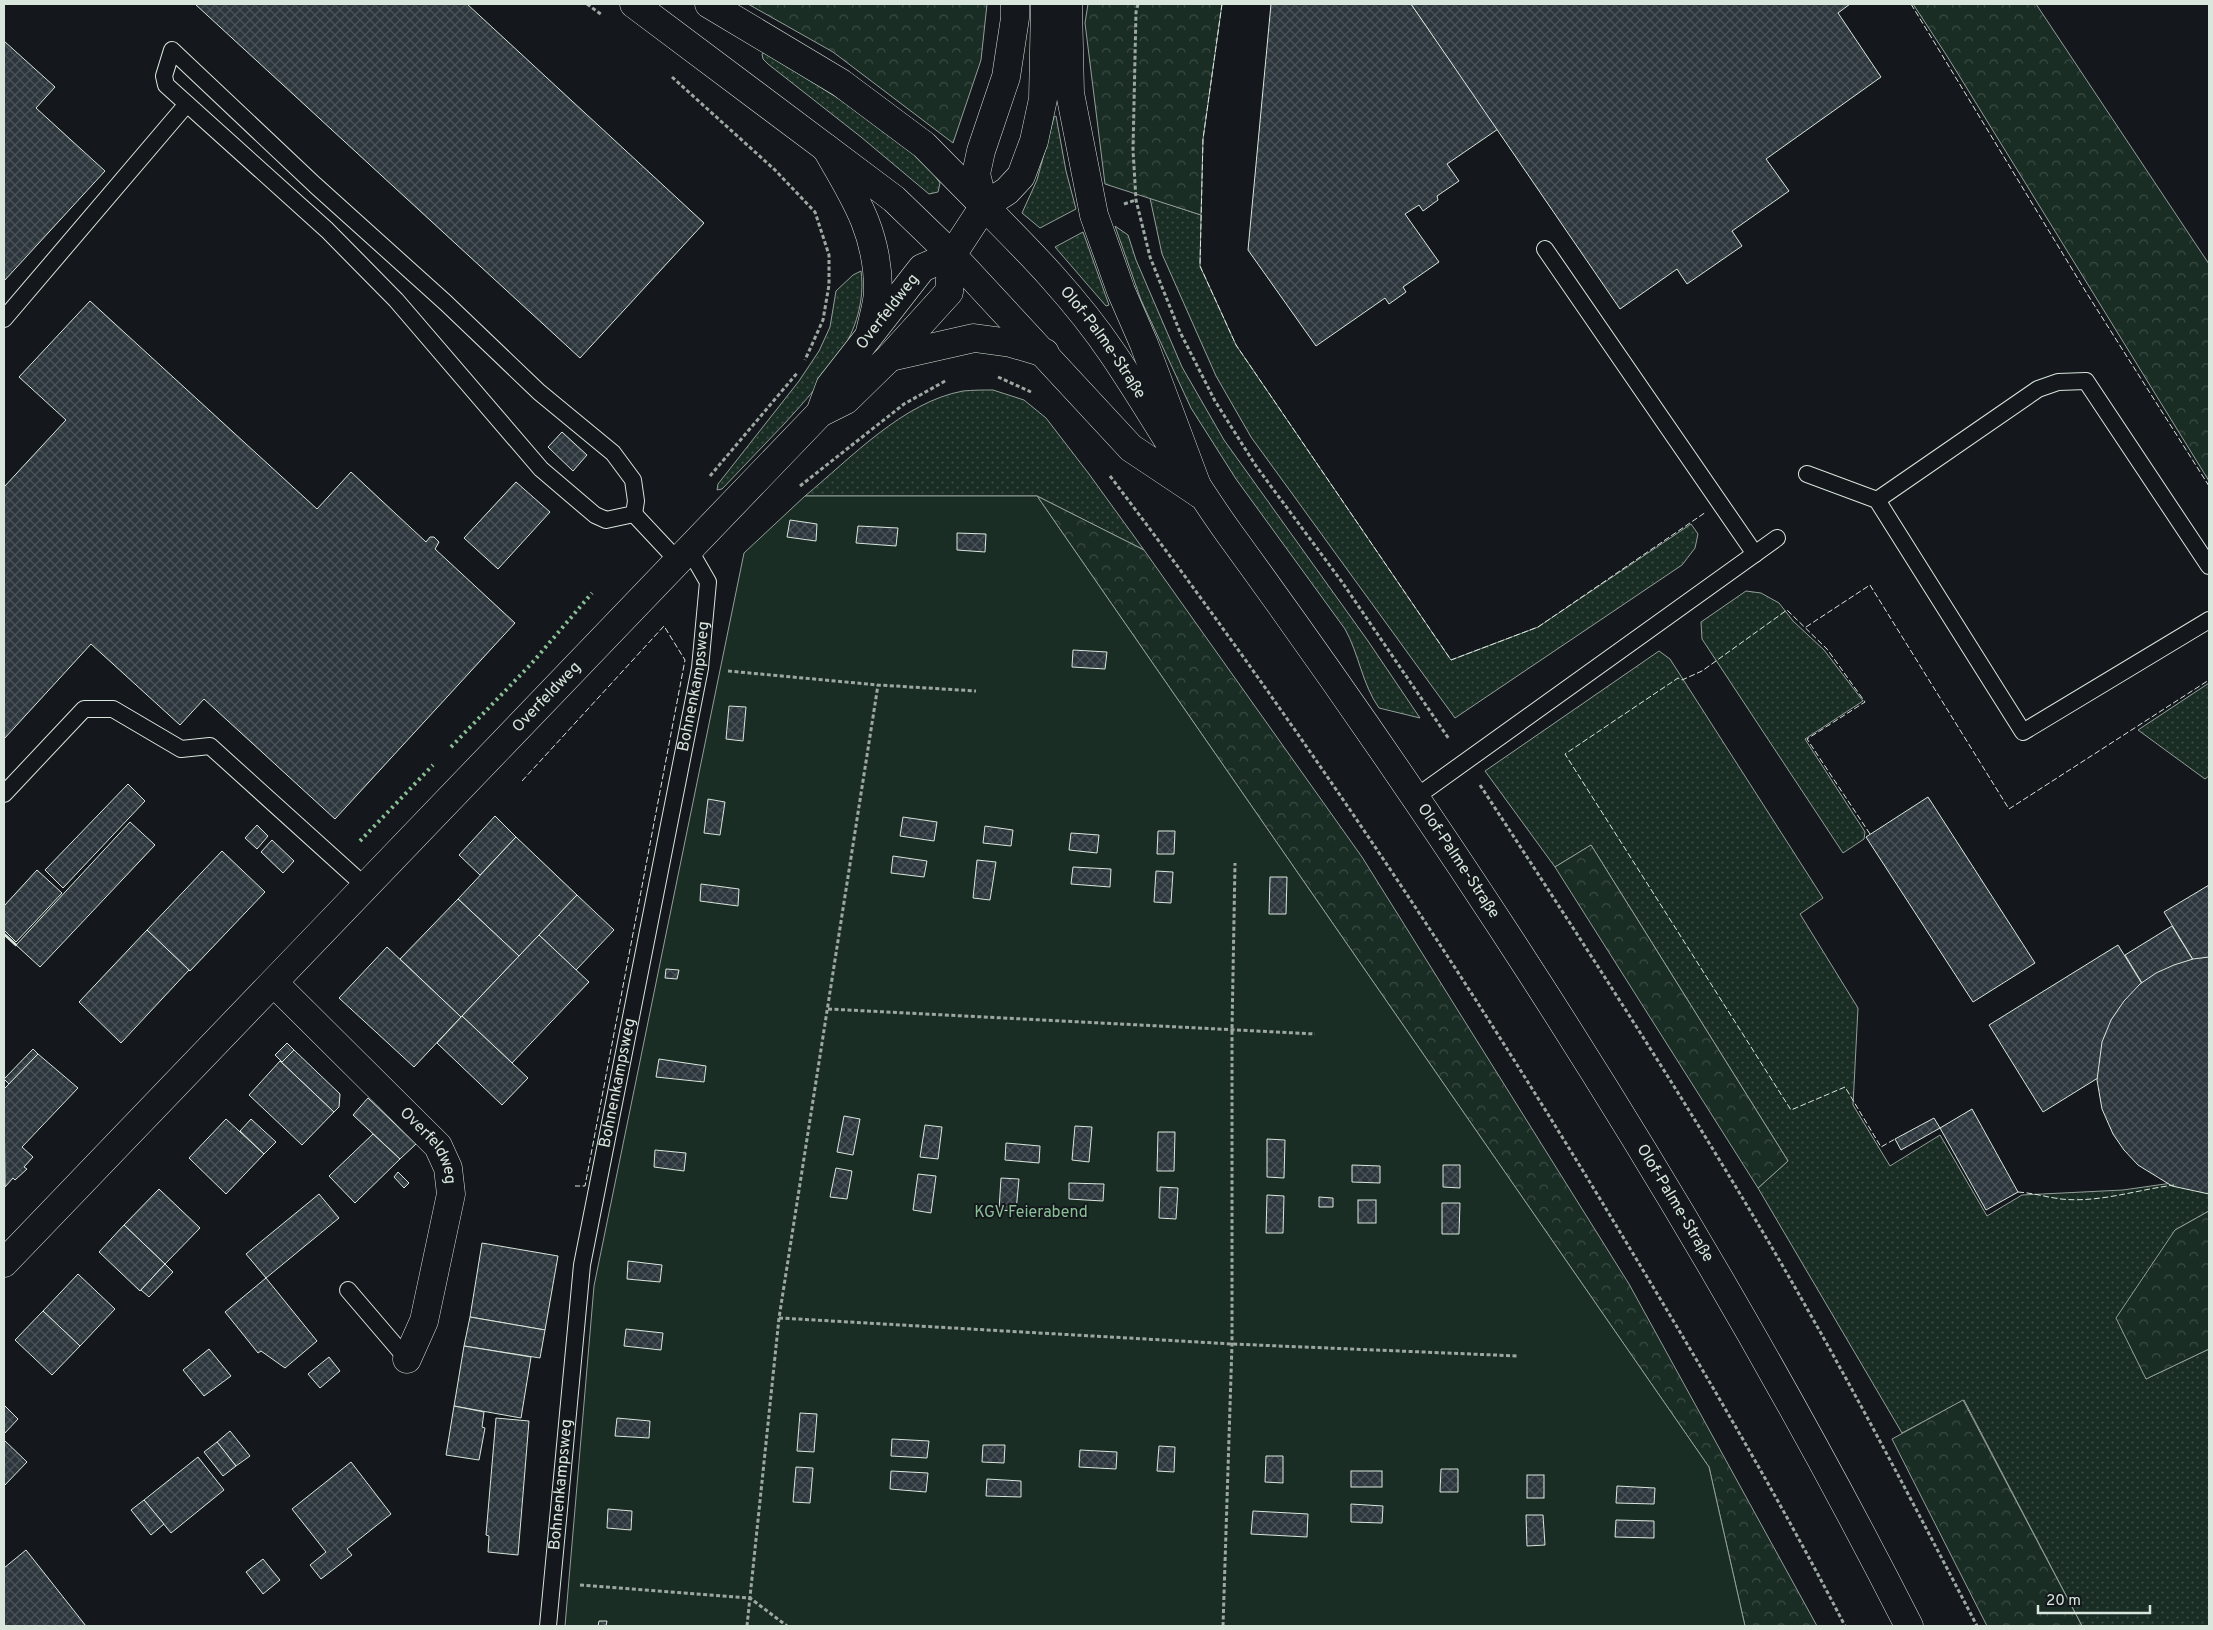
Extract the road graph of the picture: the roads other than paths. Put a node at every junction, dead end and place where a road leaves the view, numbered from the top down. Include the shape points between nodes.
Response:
1 (634, 4) edge
2 (709, 4) edge
3 (1015, 4) edge
4 (1045, 4) edge
5 (1068, 4) edge
6 (187, 104) junction
7 (826, 148) junction
8 (984, 206) junction
9 (1545, 249) dead end
10 (952, 255) junction
11 (4, 318) edge
12 (869, 336) junction
13 (1045, 353) junction
14 (890, 357) junction
15 (820, 413) junction
16 (1807, 474) dead end
17 (1200, 494) junction
18 (1877, 500) junction
19 (634, 514) junction
20 (1777, 538) dead end
21 (1755, 554) junction
22 (684, 555) junction
23 (2209, 566) edge
24 (2209, 620) edge
25 (4, 794) edge
26 (1416, 797) junction
27 (366, 887) junction
28 (274, 983) junction
29 (4, 1263) edge
30 (348, 1290) dead end
31 (407, 1359) joint
32 (548, 1626) edge
33 (1909, 1626) edge

1 - 7 main road, Olof-Palme-Straße
2 - 8 main road, Olof-Palme-Straße via 841,83 924,145
3 - 8 main road via 1006,77 976,174
4 - 8 main road via 1043,99 1034,140 1021,176
5 - 17 main road via 1070,93 1094,215
6 - 11 lane
6 - 19 lane via 327,230 396,300 541,469 606,520
6 - 19 lane via 166,84 164,76 172,50 539,392 614,453 633,480
7 - 10 main road, Olof-Palme-Straße via 894,199
7 - 12 main road via 861,207 874,251 878,292
8 - 10 main road
8 - 17 main road, Olof-Palme-Straße via 1044,267 1111,351
9 - 21 lane
10 - 12 main road, Overfeldweg via 922,268
10 - 13 main road, Olof-Palme-Straße
10 - 14 main road, Overfeldweg via 948,292
12 - 15 main road, Overfeldweg via 830,386
13 - 14 main road via 1011,343 974,338
13 - 17 main road, Olof-Palme-Straße via 1131,448
14 - 15 main road, Overfeldweg via 846,400
15 - 22 main road, Overfeldweg
16 - 18 lane
17 - 26 main road, Olof-Palme-Straße via 1331,673
18 - 23 lane via 2038,389 2058,382 2086,381
18 - 24 lane via 2023,732
19 - 22 lane, Bohnenkampsweg
20 - 21 lane, Olof-Palme-Straße
21 - 26 lane, Olof-Palme-Straße
22 - 27 main road, Overfeldweg
22 - 32 lane, Bohnenkampsweg via 708,582 700,668 582,1265
25 - 27 lane via 84,709 113,709 181,749 210,746
26 - 33 main road, Olof-Palme-Straße via 1497,918 1668,1194 1764,1358
27 - 28 main road, Overfeldweg
28 - 29 main road, Overfeldweg
28 - 31 main road, Overfeldweg via 438,1146 448,1168 451,1194 447,1215 424,1321
30 - 31 lane

